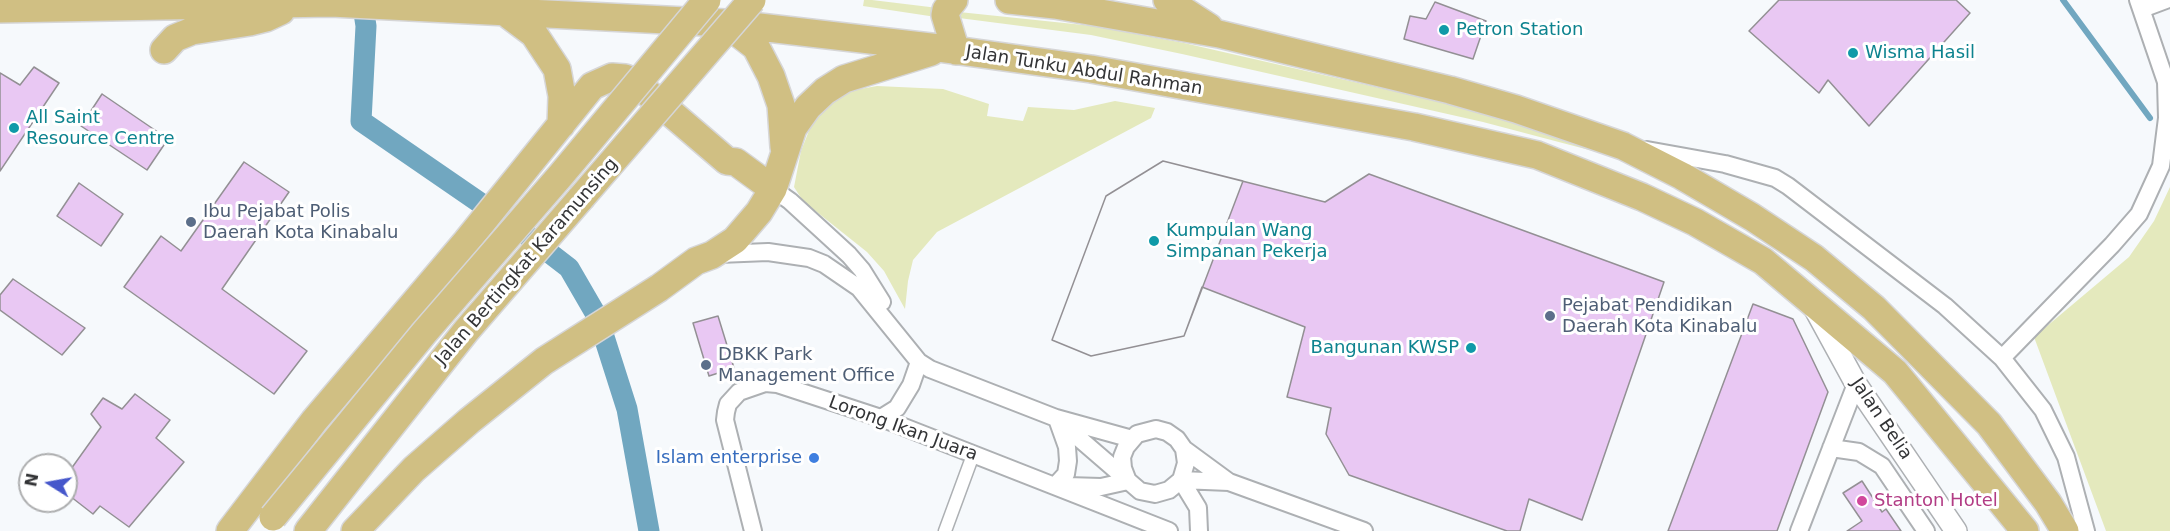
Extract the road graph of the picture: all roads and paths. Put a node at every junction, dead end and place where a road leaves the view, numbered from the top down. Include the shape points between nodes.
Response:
1 (696, 0) edge
2 (707, 0) edge
3 (752, 0) edge
4 (954, 0) edge
5 (1009, 0) edge
6 (1167, 0) edge
7 (2166, 0) edge
8 (295, 3) junction
9 (2140, 4) edge
10 (0, 9) edge
11 (720, 11) edge
12 (506, 13) junction
13 (1219, 34) junction
14 (164, 50) dead end
15 (947, 50) junction
16 (561, 126) junction
17 (1623, 146) junction
18 (784, 152) junction
19 (727, 161) junction
20 (773, 189) junction
21 (749, 225) junction
22 (712, 255) junction
23 (1812, 304) junction
24 (916, 358) junction
25 (2002, 358) junction
26 (1856, 384) junction
27 (881, 418) junction
28 (1056, 418) junction
29 (1132, 439) junction
30 (1831, 448) junction
31 (1184, 449) junction
32 (973, 454) junction
33 (1180, 480) junction
34 (1128, 481) junction
35 (1229, 482) junction
36 (1055, 486) junction
37 (268, 524) edge
38 (230, 531) edge
39 (308, 531) edge
40 (355, 531) edge
41 (753, 531) edge
42 (945, 531) edge
43 (1169, 531) edge
44 (1198, 531) edge
45 (1364, 531) edge
46 (1799, 531) edge
47 (1926, 531) edge
48 (1956, 531) edge
49 (2025, 531) edge
50 (2065, 531) edge
51 (2086, 531) edge

1 - 11 main road
2 - 37 main road, Jalan Bertingkat Karamunsing, bridge via 424,333
3 - 39 main road, Jalan Bertingkat Karamunsing, bridge via 466,331
4 - 15 main road via 945,15
5 - 13 main road
6 - 13 main road
7 - 9 street
8 - 10 main road, Jalan Tunku Abdul Rahman
8 - 12 main road, Jalan Tunku Abdul Rahman
8 - 14 main road via 266,18 192,31 175,38
9 - 25 street via 2166,82 2167,118 2161,166 2139,214
11 - 12 main road, Jalan Tunku Abdul Rahman
11 - 15 main road, Jalan Tunku Abdul Rahman
11 - 18 main road via 756,47 771,76 781,105
12 - 16 main road via 534,34 557,69 562,96
13 - 17 main road via 1461,93
15 - 18 main road via 844,79 808,107 793,128
15 - 23 main road, Jalan Tunku Abdul Rahman via 1091,69 1391,123 1537,155 1695,222 1763,261
16 - 19 main road via 592,86 612,77 625,78 636,83
16 - 38 main road via 314,421
17 - 25 street via 1725,164 1774,178 1922,287
17 - 50 main road via 1752,217 1814,258 1874,308 1989,424
18 - 20 main road
19 - 20 main road via 736,162
19 - 21 main road via 728,170 743,188
20 - 21 main road
20 - 24 street via 862,270
21 - 22 main road
22 - 24 street via 768,252 824,264 858,288
22 - 40 main road via 696,261 544,362 414,469
23 - 26 street, Jalan Belia
23 - 49 main road, Jalan Tunku Abdul Rahman via 1895,372
24 - 27 street via 911,385 897,408
24 - 28 street via 930,369
25 - 51 street via 2043,410 2056,435
26 - 30 street
26 - 48 street, Jalan Belia
27 - 32 street, Lorong Ikan Juara
27 - 41 street, Lorong Ikan Juara via 777,384 765,383 732,398 725,420
28 - 29 street
28 - 34 street
28 - 36 street via 1068,461 1066,474
29 - 31 street via 1156,429 1177,439
29 - 34 street via 1122,457
30 - 46 street
30 - 47 street via 1859,452 1882,466
31 - 33 street via 1186,463
31 - 35 street
32 - 36 street, Lorong Ikan Juara
32 - 42 street
33 - 34 street via 1169,490 1155,494 1140,491
33 - 35 street
33 - 44 street via 1198,508
34 - 36 street via 1101,487
35 - 45 street
36 - 43 street, Lorong Ikan Juara

